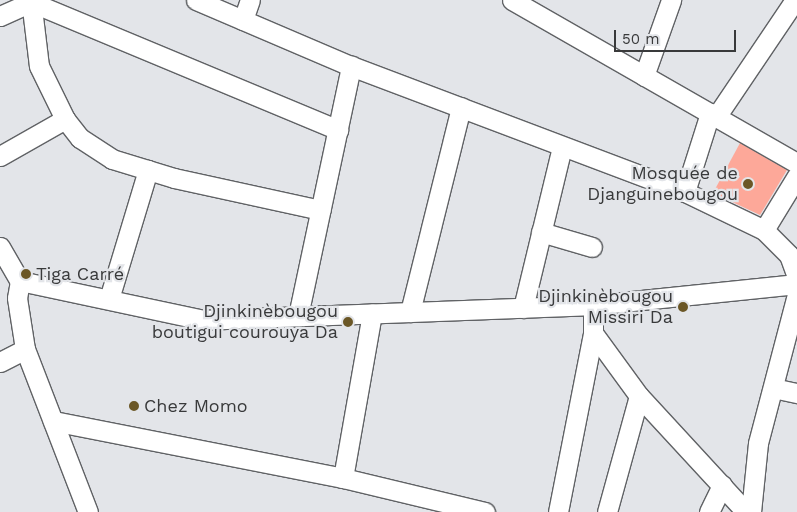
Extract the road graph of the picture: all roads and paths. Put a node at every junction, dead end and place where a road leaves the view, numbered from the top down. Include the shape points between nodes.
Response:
1 (196, 0) edge
2 (250, 0) edge
3 (512, 0) edge
4 (671, 0) edge
5 (795, 0) edge
6 (31, 1) edge
7 (0, 16) edge
8 (243, 20) junction
9 (351, 66) junction
10 (644, 76) junction
11 (461, 107) junction
12 (713, 115) junction
13 (65, 119) junction
14 (338, 130) junction
15 (562, 147) junction
16 (0, 156) edge
17 (797, 163) edge
18 (148, 170) junction
19 (797, 176) edge
20 (685, 192) junction
21 (320, 210) junction
22 (764, 230) junction
23 (541, 232) junction
24 (0, 247) edge
25 (592, 247) dead end
26 (797, 277) edge
27 (20, 280) junction
28 (797, 284) edge
29 (797, 294) edge
30 (109, 299) junction
31 (593, 305) junction
32 (523, 308) junction
33 (410, 312) junction
34 (372, 314) junction
35 (298, 316) junction
36 (593, 333) junction
37 (25, 348) junction
38 (0, 362) edge
39 (773, 388) junction
40 (797, 394) edge
41 (640, 396) junction
42 (53, 421) junction
43 (343, 478) junction
44 (722, 485) junction
45 (88, 512) edge
46 (481, 512) edge
47 (558, 512) edge
48 (607, 512) edge
49 (709, 512) edge
50 (746, 512) edge
51 (751, 512) edge

1 - 8 street
2 - 8 street
3 - 10 street
4 - 10 street
5 - 12 street
6 - 7 street
6 - 13 street via 39,66
6 - 14 street
8 - 9 street
9 - 11 street
9 - 14 street
10 - 12 street
11 - 15 street
11 - 33 street
12 - 17 street
12 - 20 street
13 - 16 street
13 - 18 street via 80,138 112,159
14 - 21 street
15 - 20 street
15 - 23 street
18 - 21 street
18 - 30 street
19 - 22 street
20 - 22 street
21 - 35 street
22 - 26 street via 789,255
23 - 25 street
23 - 32 street
24 - 27 street
27 - 30 street
27 - 37 street via 17,298
28 - 31 street
29 - 39 street
30 - 35 street via 203,320
31 - 32 street
31 - 36 street
32 - 33 street
33 - 34 street
34 - 35 street
34 - 43 street
36 - 41 street
36 - 47 street
37 - 38 street
37 - 42 street
39 - 40 street
39 - 51 street via 758,443
41 - 44 street
41 - 48 street
42 - 43 street
42 - 45 street
43 - 46 street
44 - 49 street
44 - 50 street

